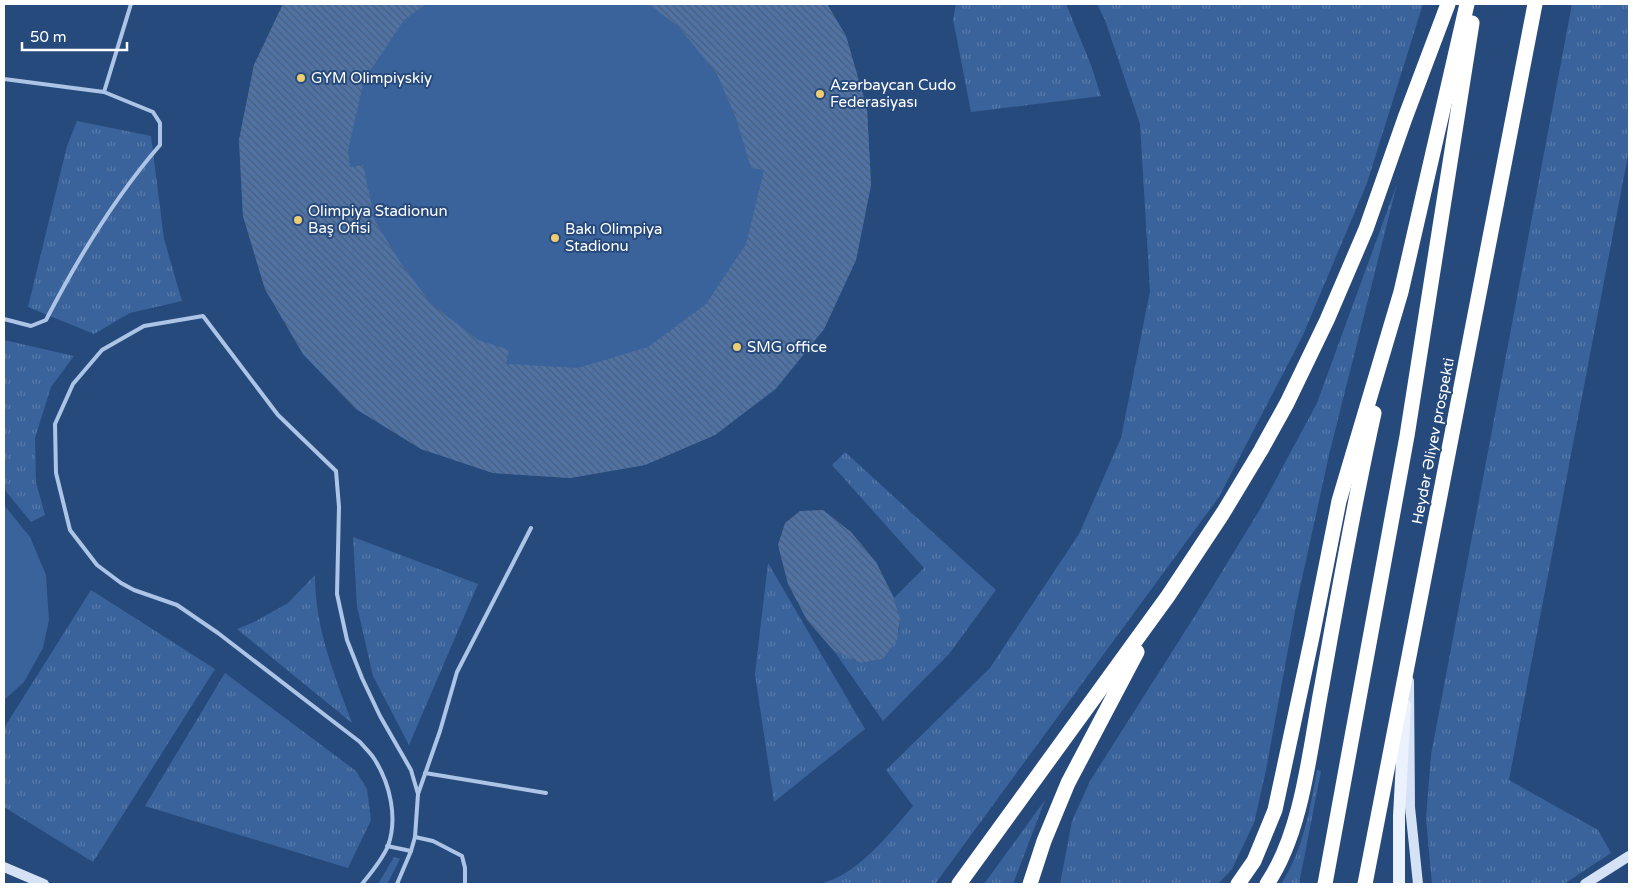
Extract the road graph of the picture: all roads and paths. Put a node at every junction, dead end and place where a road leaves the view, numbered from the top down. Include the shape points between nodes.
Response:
1 (131, 4) edge
2 (1448, 4) edge
3 (1467, 4) edge
4 (1475, 4) edge
5 (1535, 4) edge
6 (4, 79) edge
7 (104, 92) junction
8 (1401, 292) junction
9 (4, 319) edge
10 (532, 528) dead end
11 (1168, 596) junction
12 (1409, 655) junction
13 (425, 773) junction
14 (546, 793) dead end
15 (418, 794) junction
16 (415, 837) junction
17 (388, 846) junction
18 (411, 851) junction
19 (1629, 856) edge
20 (4, 867) edge
21 (44, 884) edge
22 (362, 884) edge
23 (396, 884) edge
24 (465, 884) edge
25 (960, 884) edge
26 (1030, 884) edge
27 (1238, 884) edge
28 (1267, 884) edge
29 (1325, 884) edge
30 (1365, 884) edge
31 (1399, 884) edge
32 (1418, 884) edge
33 (1585, 884) edge

1 - 7 lane
2 - 11 highway via 1366,229 1327,320 1261,450
3 - 8 highway
4 - 29 highway, Heydər Əliyev prospekti via 1405,445
5 - 12 highway, Heydər Əliyev prospekti
6 - 7 lane
7 - 9 lane via 153,112 160,123 160,144 104,219 46,320 31,326
8 - 27 highway via 1338,501 1275,810 1254,861
8 - 28 highway via 1355,500 1303,788 1283,855
10 - 13 lane via 458,672
11 - 25 highway
11 - 26 highway via 1068,783
12 - 30 highway, Heydər Əliyev prospekti
12 - 31 main road via 1400,768
12 - 32 main road via 1410,807
13 - 14 lane
13 - 15 lane
15 - 16 lane
15 - 17 lane via 411,770 380,716 347,640 337,594 339,507 336,471 278,415 203,316 144,326 102,350 72,384 55,424 56,473 70,530 97,565 121,583 177,606 218,633 360,742 386,779 392,823
16 - 18 lane
16 - 24 lane via 433,841 462,856
17 - 18 lane
17 - 22 lane
18 - 23 lane
19 - 33 main road
20 - 21 main road

